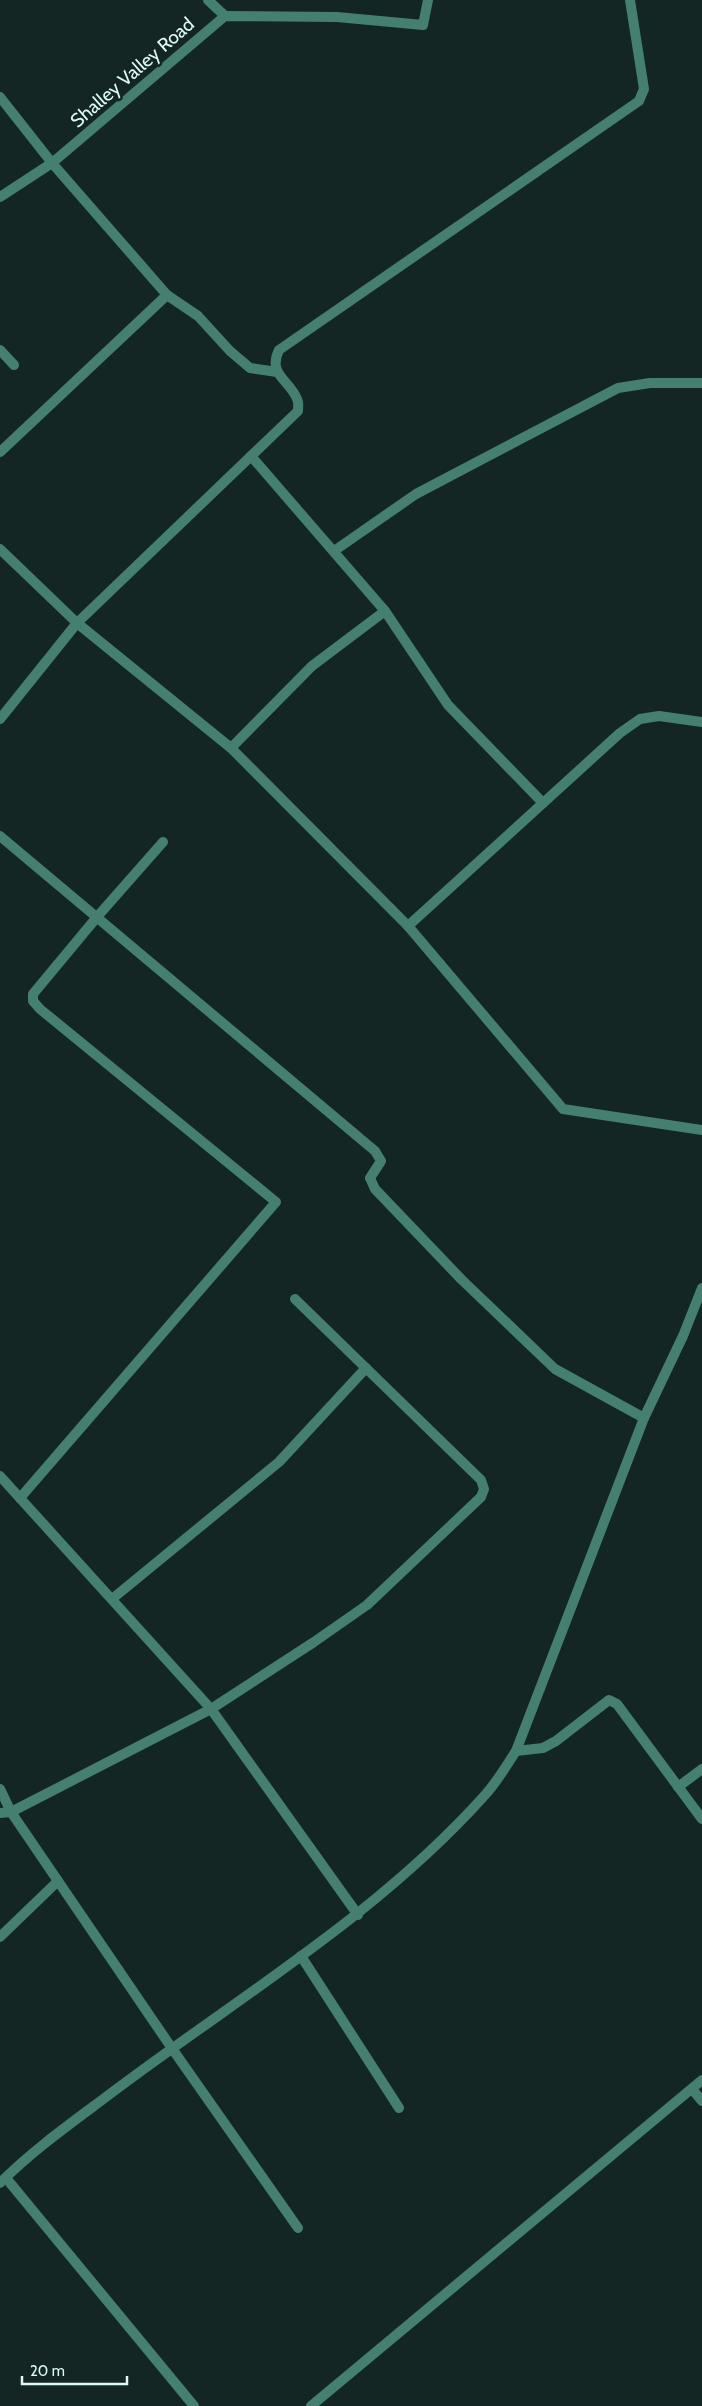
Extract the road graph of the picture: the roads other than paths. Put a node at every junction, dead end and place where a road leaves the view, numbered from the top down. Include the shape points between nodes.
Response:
1 (208, 0) edge
2 (428, 0) edge
3 (630, 0) edge
4 (225, 16) junction
5 (0, 98) edge
6 (52, 163) junction
7 (0, 197) edge
8 (167, 295) junction
9 (0, 350) edge
10 (14, 365) dead end
11 (277, 372) junction
12 (702, 383) edge
13 (0, 452) edge
14 (251, 456) junction
15 (0, 550) edge
16 (334, 552) junction
17 (385, 611) junction
18 (78, 623) junction
19 (0, 719) edge
20 (702, 722) edge
21 (231, 748) junction
22 (544, 803) junction
23 (0, 836) edge
24 (163, 842) dead end
25 (97, 916) junction
26 (408, 926) junction
27 (702, 1130) edge
28 (702, 1288) edge
29 (295, 1299) dead end
30 (366, 1368) junction
31 (644, 1418) junction
32 (0, 1476) edge
33 (20, 1498) junction
34 (112, 1600) junction
35 (211, 1709) junction
36 (516, 1751) junction
37 (702, 1769) edge
38 (678, 1787) junction
39 (0, 1788) edge
40 (5, 1813) edge
41 (702, 1819) edge
42 (58, 1881) junction
43 (358, 1915) junction
44 (0, 1937) edge
45 (300, 1956) junction
46 (171, 2048) junction
47 (702, 2080) edge
48 (692, 2089) junction
49 (702, 2101) edge
50 (399, 2108) dead end
51 (3, 2180) edge
52 (298, 2228) dead end
53 (194, 2406) edge
54 (311, 2406) edge

1 - 4 street
2 - 4 street via 423,25 337,17
3 - 11 street via 644,89 639,101 279,350 275,358
4 - 6 street, Shalley Valley Road
5 - 6 street
6 - 7 street, Shalley Valley Road
6 - 8 street
8 - 11 street via 198,316 250,368
8 - 13 street
9 - 10 street
11 - 14 street via 297,398 298,411
12 - 16 street via 650,382 618,388 416,494
14 - 16 street
14 - 18 street
15 - 18 street
16 - 17 street
17 - 21 street via 312,666
17 - 22 street via 448,704
18 - 19 street
18 - 21 street
20 - 22 street via 659,716 640,718
21 - 26 street
22 - 26 street
23 - 25 street
24 - 25 street
25 - 31 street via 375,1151 381,1161 370,1178 374,1188 462,1280 555,1369
25 - 33 street via 33,994 33,1001 276,1202
26 - 27 street via 563,1109
28 - 31 street
29 - 30 street
30 - 34 street via 279,1462
30 - 35 street via 481,1480 484,1489 481,1497 367,1605
31 - 36 street
32 - 33 street
33 - 34 street
34 - 35 street
35 - 40 street
35 - 43 street
36 - 38 street via 543,1748 556,1741 609,1700 617,1704
36 - 43 street via 486,1793 441,1840
37 - 38 street
38 - 41 street
39 - 40 street
40 - 42 street
42 - 44 street
42 - 46 street
43 - 45 street
45 - 46 street
45 - 50 street
46 - 51 street via 53,2137
46 - 52 street
47 - 48 street
48 - 49 street
48 - 54 street
51 - 53 street

